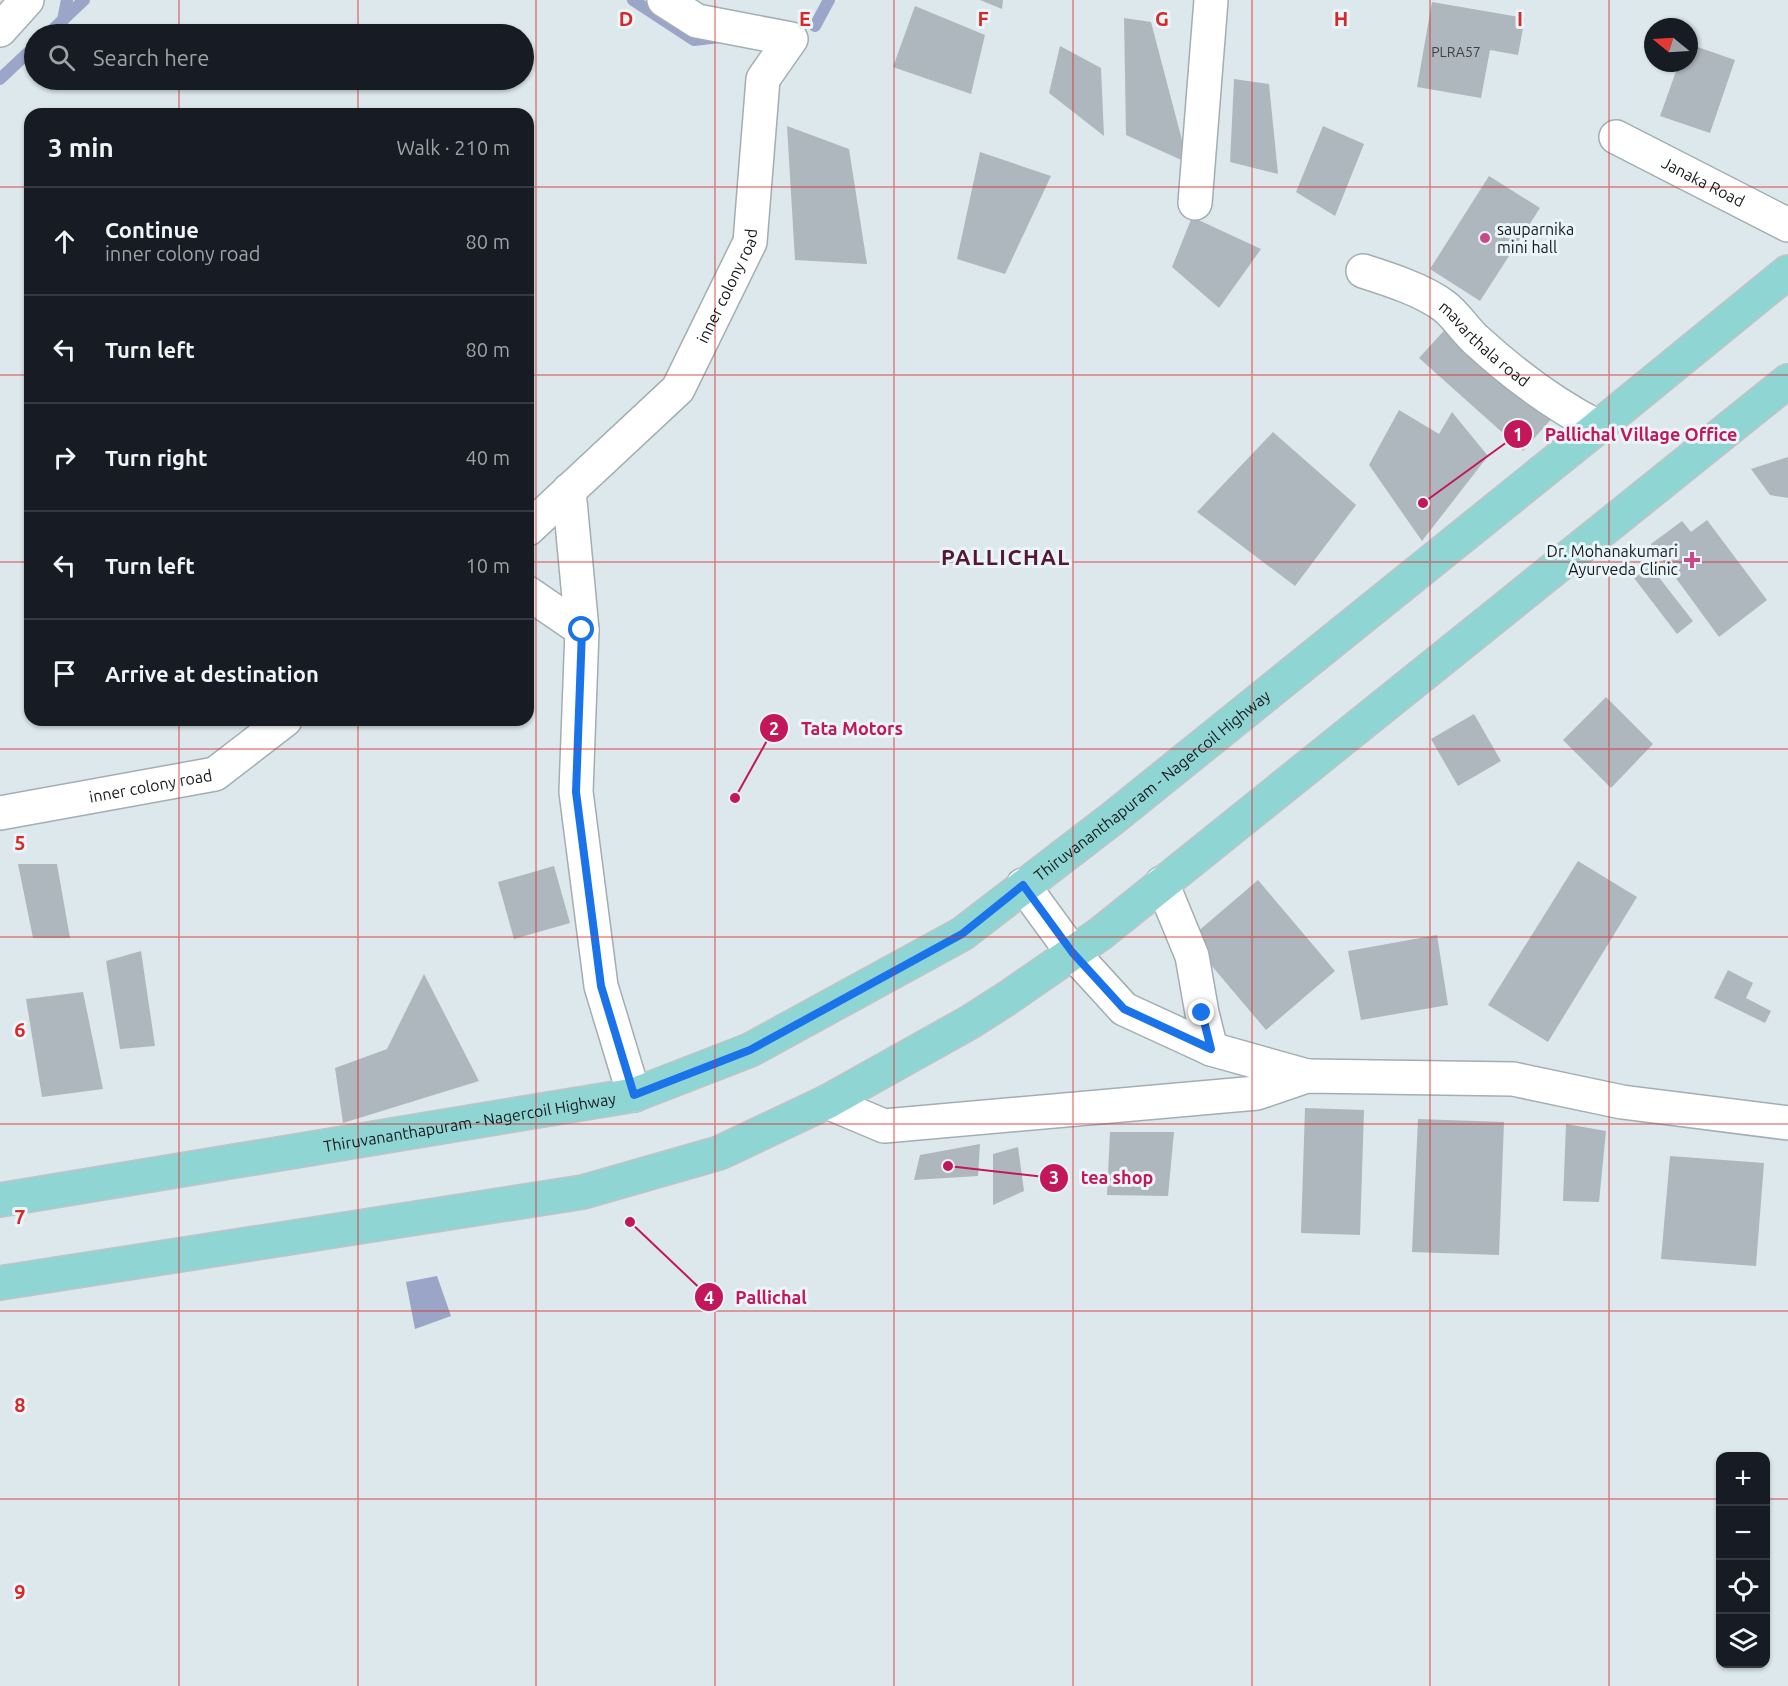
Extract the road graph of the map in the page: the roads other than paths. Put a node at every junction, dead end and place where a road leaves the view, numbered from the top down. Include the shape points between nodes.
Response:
1 (27, 0) edge
2 (664, 0) edge
3 (1211, 0) edge
4 (0, 30) edge
5 (1616, 137) dead end
6 (1195, 203) dead end
7 (1788, 225) edge
8 (1363, 272) dead end
9 (1788, 272) edge
10 (1788, 381) edge
11 (1598, 428) junction
12 (569, 490) junction
13 (534, 523) edge
14 (534, 598) edge
15 (582, 630) junction
16 (277, 726) edge
17 (0, 813) edge
18 (1162, 883) junction
19 (1023, 885) junction
20 (1072, 952) junction
21 (1211, 1049) junction
22 (1307, 1076) junction
23 (634, 1095) junction
24 (827, 1102) junction
25 (1788, 1123) edge
26 (0, 1200) edge
27 (0, 1283) edge

1 - 4 street
2 - 12 street, inner colony road via 697,21 790,39 763,79 750,242 678,389
3 - 6 street
5 - 7 street, Janaka Road
8 - 11 street, mavarthala road via 1397,282 1444,306 1530,387
9 - 11 main road, Thiruvananthapuram - Nagercoil Highway
10 - 18 main road
11 - 19 main road, Thiruvananthapuram - Nagercoil Highway via 1113,818
12 - 13 street, inner colony road
12 - 15 street
14 - 15 street
15 - 23 street via 576,792 601,986
16 - 17 street, inner colony road via 214,774
18 - 20 main road
18 - 21 street via 1192,956
19 - 20 street
19 - 23 main road, Thiruvananthapuram - Nagercoil Highway via 962,934 750,1050
20 - 21 street via 1124,1009
20 - 24 main road via 970,1022
21 - 22 street
22 - 24 street via 1257,1093 884,1126
22 - 25 street via 1513,1079 1622,1102
23 - 26 main road, Thiruvananthapuram - Nagercoil Highway
24 - 27 main road via 719,1153 583,1192

